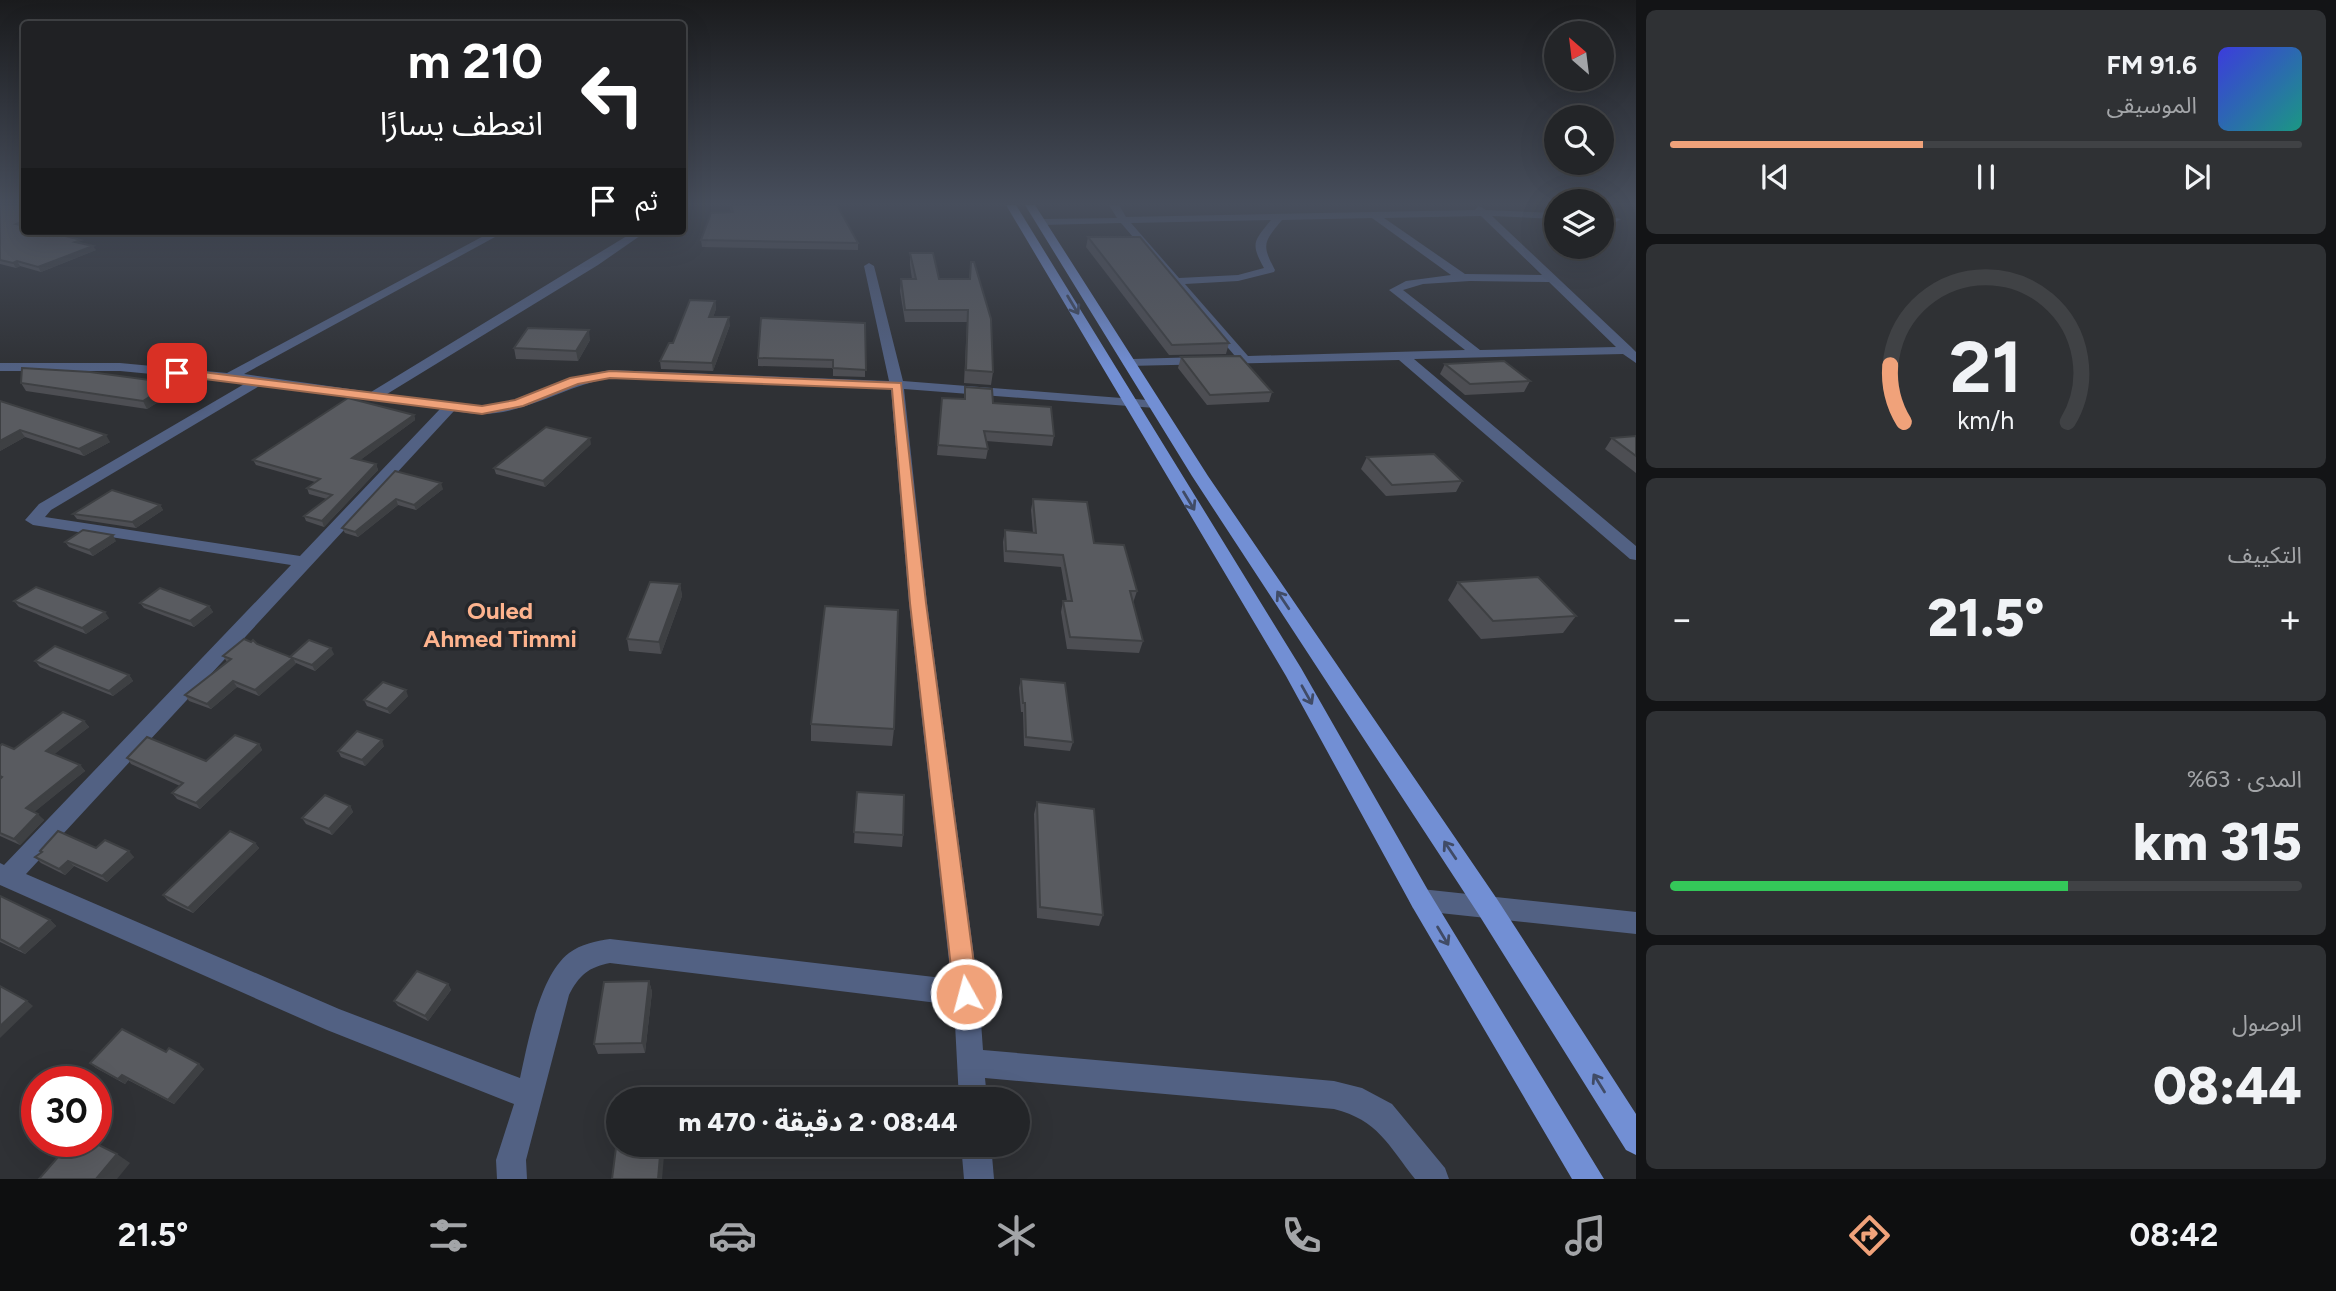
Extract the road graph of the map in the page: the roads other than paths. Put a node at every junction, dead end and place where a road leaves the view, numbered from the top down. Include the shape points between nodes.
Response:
1 (447, 260) edge
2 (595, 260) edge
3 (1044, 260) edge
4 (1066, 260) edge
5 (1158, 260) edge
6 (1264, 260) edge
7 (1438, 260) edge
8 (1533, 260) edge
9 (869, 266) dead end
10 (1463, 278) junction
11 (1553, 279) junction
12 (1177, 281) junction
13 (1477, 354) junction
14 (1631, 355) edge
15 (1402, 356) junction
16 (1245, 360) junction
17 (1132, 363) junction
18 (0, 367) edge
19 (229, 377) junction
20 (258, 381) junction
21 (897, 385) junction
22 (374, 396) junction
23 (1132, 404) junction
24 (1156, 404) junction
25 (450, 407) junction
26 (1636, 555) edge
27 (306, 562) junction
28 (4, 875) edge
29 (1421, 900) junction
30 (1488, 907) junction
31 (1636, 923) edge
32 (966, 994) junction
33 (970, 1063) junction
34 (972, 1087) edge
35 (530, 1096) junction
36 (1636, 1140) edge
37 (977, 1157) edge
38 (512, 1179) edge
39 (979, 1179) edge
40 (1434, 1179) edge
41 (1589, 1179) edge

1 - 19 street
2 - 22 street
3 -> 23 main road
4 - 17 main road
5 - 12 street
6 - 12 street via 1270,270 1238,278
7 - 10 street
8 - 11 street
9 - 21 street
10 - 11 street
10 - 13 street via 1416,280 1395,290
11 - 14 street
12 - 16 street
13 - 14 street
13 - 15 street
15 - 16 street
15 - 26 street
16 - 17 street
17 - 24 main road
18 - 19 street via 99,366
19 - 20 street
20 - 22 street
20 - 27 street via 45,508 33,520
21 - 23 street
21 - 25 street via 610,374 575,381 496,409
21 - 32 street via 918,603
22 - 25 street
23 - 24 street
23 -> 29 main road via 1294,673
30 -> 24 main road
25 - 27 street
27 - 28 street
28 - 35 street via 336,1021
29 - 30 street
29 -> 41 main road
30 - 31 street
36 -> 30 main road
32 - 33 street
32 - 35 street via 610,951 595,953 574,964 557,993
33 - 34 street
33 - 40 street via 1334,1095 1362,1102 1382,1114
35 - 38 street via 511,1160
37 - 39 street

